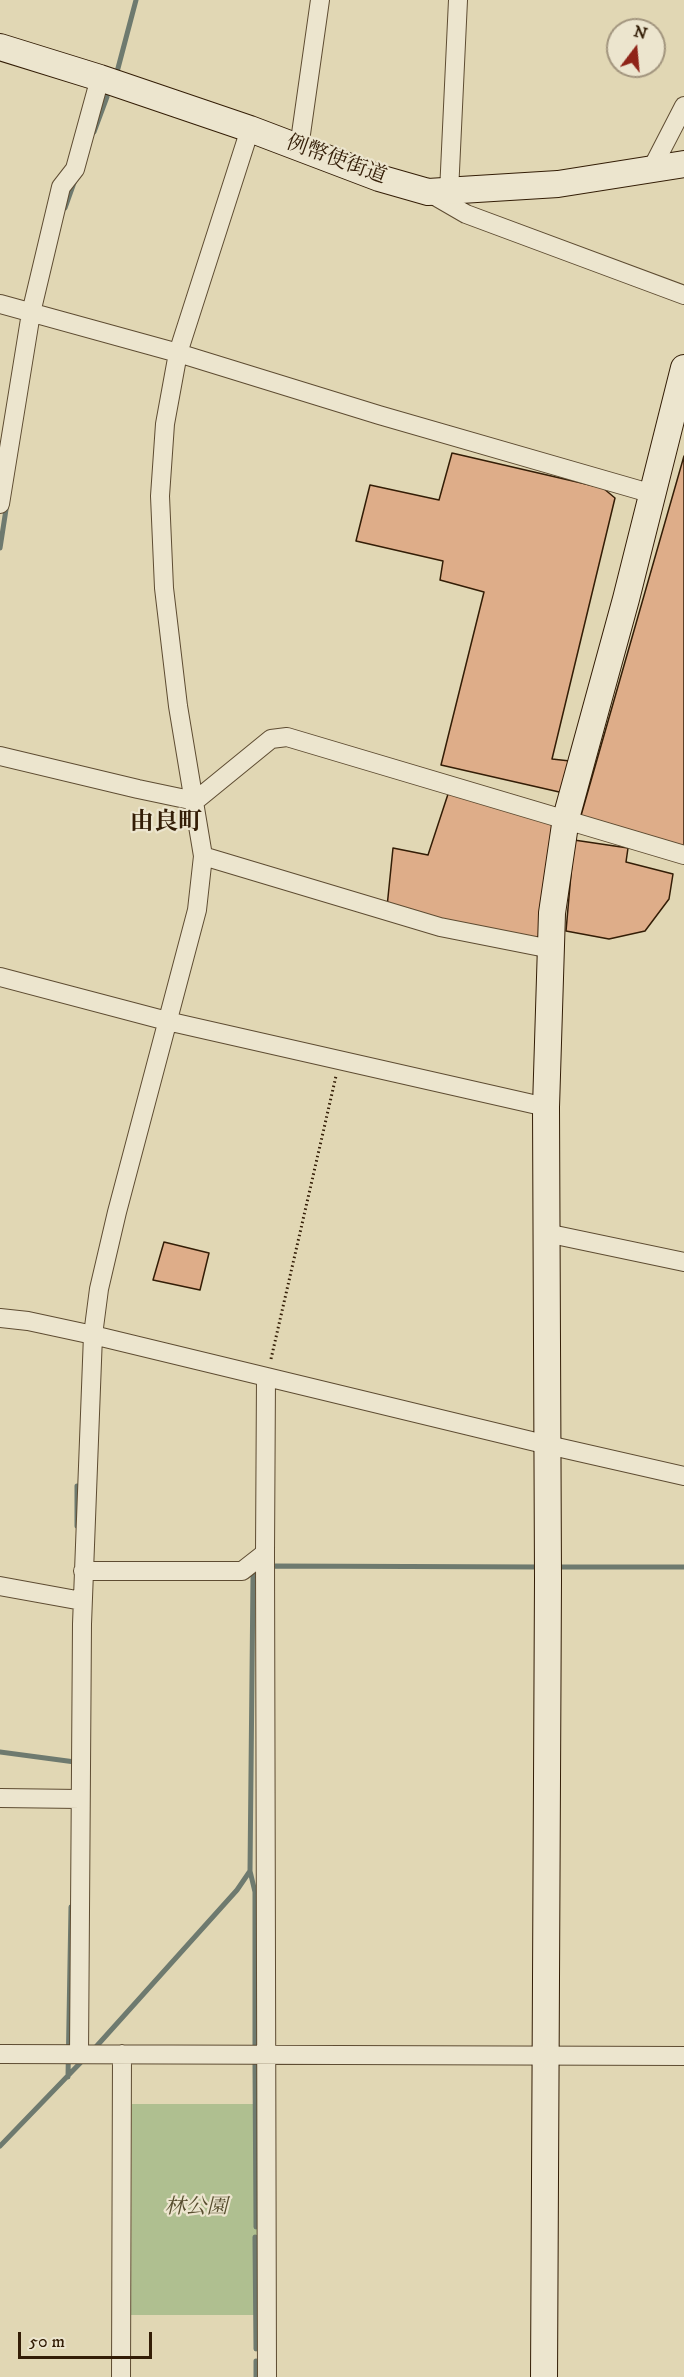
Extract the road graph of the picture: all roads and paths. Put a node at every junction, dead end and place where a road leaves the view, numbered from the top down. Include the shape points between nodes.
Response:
1 (320, 0) edge
2 (458, 0) edge
3 (0, 47) edge
4 (100, 78) junction
5 (684, 106) edge
6 (250, 129) junction
7 (299, 148) junction
8 (684, 164) edge
9 (651, 170) junction
10 (439, 192) junction
11 (684, 295) edge
12 (0, 304) edge
13 (31, 313) junction
14 (178, 353) junction
15 (684, 368) edge
16 (653, 494) junction
17 (0, 504) edge
18 (0, 756) edge
19 (195, 801) junction
20 (566, 818) junction
21 (684, 855) edge
22 (203, 856) junction
23 (551, 949) junction
24 (0, 977) edge
25 (167, 1021) junction
26 (340, 1060) junction
27 (546, 1107) junction
28 (546, 1233) junction
29 (684, 1262) edge
30 (0, 1318) edge
31 (93, 1335) junction
32 (266, 1377) junction
33 (548, 1445) junction
34 (684, 1476) edge
35 (265, 1552) junction
36 (83, 1571) junction
37 (0, 1586) edge
38 (82, 1601) junction
39 (0, 1798) edge
40 (80, 1798) junction
41 (0, 2054) edge
42 (122, 2054) junction
43 (265, 2054) junction
44 (79, 2055) junction
45 (546, 2055) junction
46 (684, 2056) edge
47 (121, 2377) edge
48 (267, 2377) edge
49 (544, 2377) edge

1 - 7 street
2 - 10 street
3 - 4 street, 例幣使街道
4 - 6 street, 例幣使街道
4 - 13 street via 75,169 61,187
5 - 9 street
6 - 7 street, 例幣使街道
6 - 14 street
7 - 10 street, 例幣使街道 via 379,178
8 - 9 street, 例幣使街道
9 - 10 street, 例幣使街道 via 558,184
10 - 11 street via 466,214
12 - 13 street
13 - 14 street
13 - 17 street
14 - 16 street
14 - 19 street via 165,424 160,496 178,706
15 - 16 street
16 - 20 street
18 - 19 street
19 - 20 street via 271,739 287,737
19 - 22 street
20 - 21 street
20 - 23 street via 552,913
22 - 23 street via 440,927
22 - 25 street via 196,910
23 - 27 street
24 - 25 street
25 - 26 street
25 - 31 street via 99,1289
26 - 27 street
26 - 32 path
27 - 28 street
28 - 29 street
28 - 33 street
30 - 31 street
31 - 32 street
31 - 36 street
32 - 33 street
32 - 35 street
33 - 34 street
33 - 45 street
35 - 36 street via 242,1570
35 - 43 street
36 - 38 street
37 - 38 street
38 - 40 street
39 - 40 street
40 - 44 street
41 - 44 street
42 - 43 street
42 - 44 street
42 - 47 street
43 - 45 street
43 - 48 street
45 - 46 street
45 - 49 street

